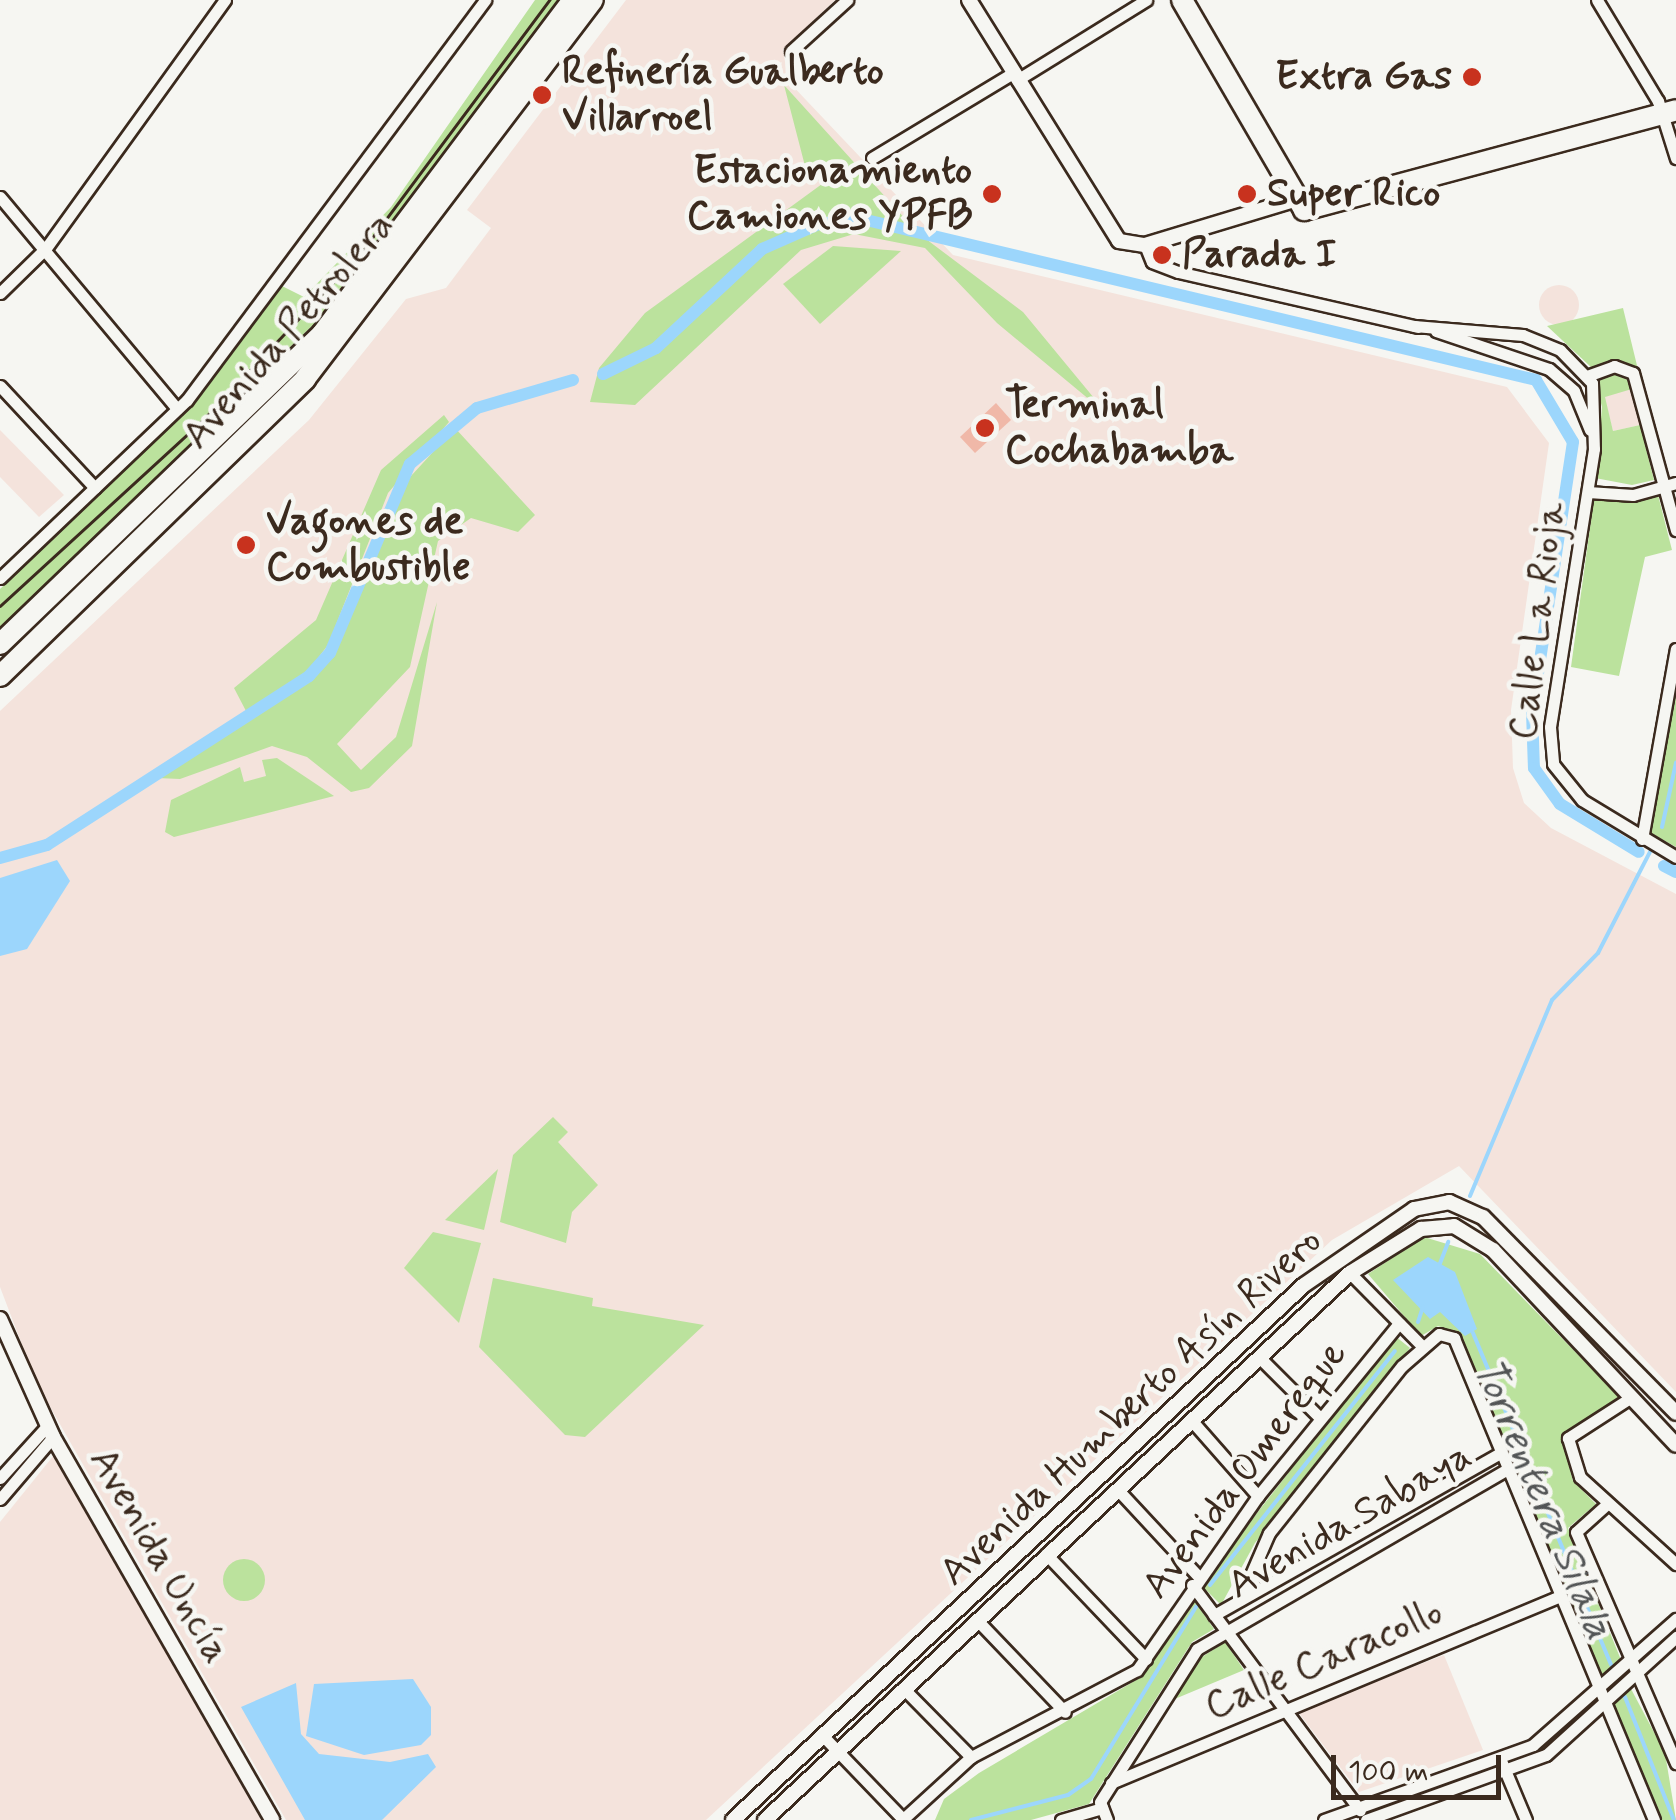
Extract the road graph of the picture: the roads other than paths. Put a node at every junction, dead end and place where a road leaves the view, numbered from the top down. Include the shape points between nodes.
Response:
1 (225, 0) edge
2 (485, 0) edge
3 (572, 0) edge
4 (593, 0) edge
5 (847, 0) edge
6 (969, 0) edge
7 (1146, 0) edge
8 (1182, 0) edge
9 (1597, 0) edge
10 (791, 51) dead end
11 (1015, 77) junction
12 (1669, 105) edge
13 (872, 158) dead end
14 (1676, 158) edge
15 (0, 197) edge
16 (1295, 206) junction
17 (1145, 245) junction
18 (46, 248) junction
19 (0, 294) edge
20 (1414, 326) junction
21 (1588, 376) junction
22 (0, 386) edge
23 (177, 408) junction
24 (1594, 450) junction
25 (1671, 484) edge
26 (95, 488) junction
27 (1588, 492) junction
28 (1676, 530) edge
29 (0, 578) edge
30 (0, 644) edge
31 (1676, 650) edge
32 (0, 676) edge
33 (1642, 839) junction
34 (1676, 857) edge
35 (1522, 1250) junction
36 (1507, 1266) junction
37 (1350, 1274) junction
38 (0, 1320) edge
39 (1400, 1323) junction
40 (1422, 1346) junction
41 (1261, 1359) junction
42 (1630, 1398) junction
43 (1676, 1413) edge
44 (1319, 1417) junction
45 (1192, 1421) junction
46 (51, 1431) junction
47 (1676, 1445) edge
48 (1502, 1452) junction
49 (1508, 1468) junction
50 (0, 1478) edge
51 (1119, 1491) junction
52 (1258, 1496) junction
53 (0, 1500) edge
54 (1606, 1505) junction
55 (1046, 1554) junction
56 (1676, 1564) edge
57 (1195, 1581) junction
58 (1561, 1596) junction
59 (1240, 1600) junction
60 (1214, 1615) junction
61 (1676, 1619) edge
62 (977, 1620) junction
63 (1225, 1630) junction
64 (1676, 1637) edge
65 (1146, 1659) junction
66 (1628, 1660) junction
67 (1632, 1674) junction
68 (904, 1688) junction
69 (1601, 1695) junction
70 (1065, 1712) junction
71 (1283, 1712) junction
72 (824, 1737) junction
73 (1672, 1741) edge
74 (839, 1751) junction
75 (1498, 1755) junction
76 (971, 1758) junction
77 (1676, 1763) edge
78 (1504, 1768) junction
79 (1111, 1782) junction
80 (1357, 1808) junction
81 (1103, 1810) edge
82 (272, 1820) edge
83 (734, 1820) edge
84 (765, 1820) edge
85 (903, 1820) edge
86 (1061, 1820) edge
87 (1324, 1820) edge
88 (1367, 1820) edge
89 (1526, 1820) edge
90 (1654, 1820) edge

1 - 18 street
2 - 23 street
3 - 30 highway, Avenida Petrolera via 322,334
4 - 32 highway, Avenida Petrolera via 305,379
5 - 10 street
6 - 11 street, Calle La Rioja
7 - 11 street
8 - 16 highway
9 - 12 street
11 - 13 street
11 - 17 street, Calle La Rioja via 1110,232
12 - 14 street
12 - 16 highway
15 - 18 street
16 - 17 street
17 - 20 street, Calle La Rioja via 1152,262 1178,272
18 - 19 street
18 - 23 street
20 - 21 street, Calle La Rioja via 1523,335 1560,350
20 - 24 street, Calle La Rioja via 1549,369 1574,391
21 - 24 street, Calle La Rioja via 1598,408
21 - 25 street via 1614,366 1633,373
22 - 26 street
23 - 26 street
24 - 27 street, Calle La Rioja
25 - 27 street via 1633,496
25 - 28 street
26 - 29 street
27 - 33 street, Calle La Rioja via 1550,727 1552,764 1582,800
31 - 33 street
33 - 34 street, Calle La Rioja
35 - 36 street
35 - 43 street, Avenida Humberto Asín Rivero
35 - 72 street, Avenida Humberto Asín Rivero via 1468,1208 1434,1202 1343,1252
36 - 37 street, Avenida Humberto Asín Rivero via 1468,1232 1437,1224
36 - 42 street, Avenida Humberto Asín Rivero
37 - 39 street
37 - 41 street, Avenida Humberto Asín Rivero
38 - 46 street, Avenida Uncía
39 - 40 street
39 - 44 street, Avenida Omereque
40 - 48 street via 1439,1334 1454,1338
40 - 59 street, Avenida Omereque via 1269,1533
41 - 44 street
41 - 45 street, Avenida Humberto Asín Rivero
42 - 47 street, Avenida Humberto Asín Rivero
42 - 54 street via 1568,1438 1580,1477
44 - 52 street, Avenida Omereque
45 - 51 street, Avenida Humberto Asín Rivero
45 - 52 street
46 - 50 street
46 - 53 street
46 - 82 street, Avenida Uncía
48 - 49 street
48 - 59 street, Avenida Sabaya
49 - 58 street
49 - 63 street, Avenida Sabaya
51 - 55 street, Avenida Humberto Asín Rivero
51 - 57 street
52 - 57 street, Avenida Omereque
54 - 56 street
54 - 66 street via 1576,1532
55 - 62 street, Avenida Humberto Asín Rivero
55 - 65 street
57 - 60 street
57 - 65 street, Avenida Omereque
58 - 69 street
58 - 71 street, Calle Caracollo
59 - 60 street, Avenida Sabaya
60 - 63 street
61 - 66 street
62 - 68 street, Avenida Humberto Asín Rivero
62 - 70 street
63 - 71 street
63 - 79 street, Avenida Omereque via 1197,1649
64 - 67 street
65 - 70 street
66 - 67 street
66 - 69 street
67 - 69 street
67 - 73 street
68 - 74 street, Avenida Humberto Asín Rivero
68 - 76 street
69 - 75 street via 1533,1745
69 - 78 street via 1546,1755
69 - 90 street
70 - 76 street
71 - 79 street, Calle Caracollo
71 - 80 street
72 - 74 street
72 - 83 street, Avenida Humberto Asín Rivero
73 - 77 street
74 - 84 street, Avenida Humberto Asín Rivero
74 - 85 street
75 - 78 street
75 - 80 street
76 - 85 street
78 - 88 street
78 - 89 street
79 - 81 street, Avenida Omereque
80 - 87 street
80 - 88 street
81 - 86 street, Avenida Omereque

